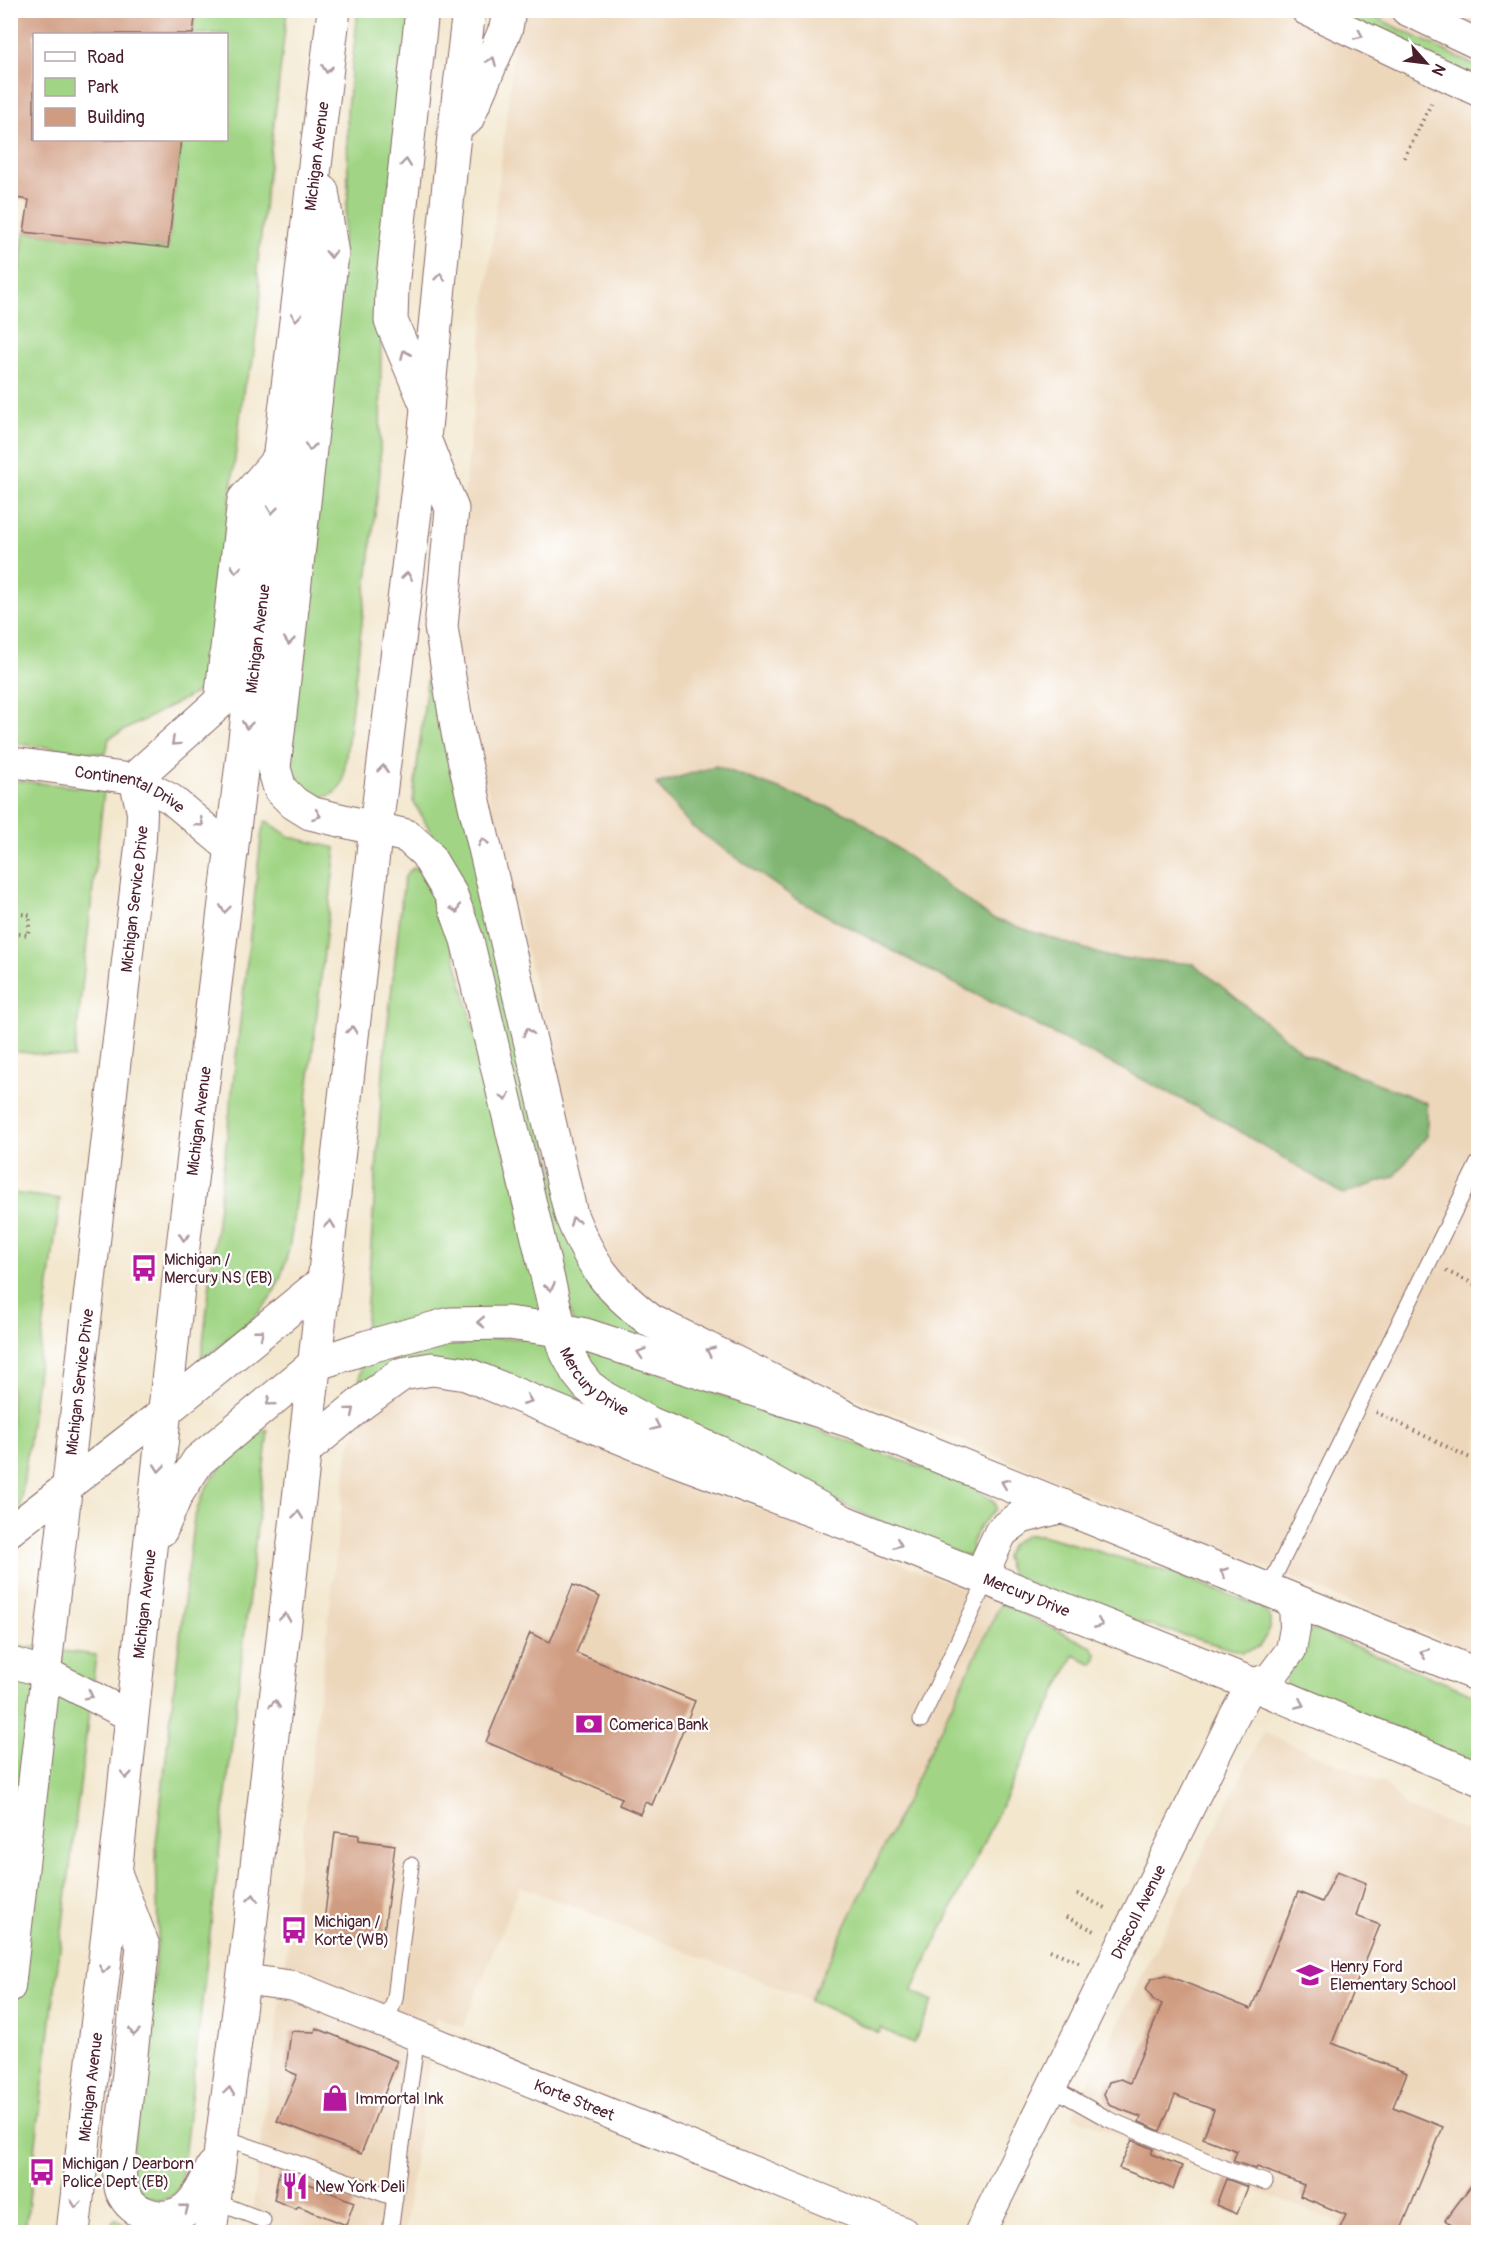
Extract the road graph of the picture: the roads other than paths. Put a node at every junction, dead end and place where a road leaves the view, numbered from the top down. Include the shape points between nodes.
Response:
1 (334, 10) edge
2 (422, 10) edge
3 (469, 10) edge
4 (509, 10) edge
5 (1306, 10) edge
6 (1406, 10) edge
7 (1479, 44) edge
8 (1479, 92) edge
9 (452, 153) junction
10 (316, 154) junction
11 (426, 424) junction
12 (278, 460) junction
13 (10, 762) edge
14 (134, 778) junction
15 (376, 827) junction
16 (232, 851) junction
17 (1479, 1163) edge
18 (323, 1282) junction
19 (560, 1330) junction
20 (315, 1364) junction
21 (166, 1410) junction
22 (857, 1423) junction
23 (306, 1449) junction
24 (68, 1487) junction
25 (1063, 1506) junction
26 (844, 1522) junction
27 (10, 1530) edge
28 (150, 1553) junction
29 (987, 1579) junction
30 (1281, 1595) junction
31 (10, 1662) edge
32 (47, 1673) junction
33 (1479, 1675) edge
34 (1252, 1684) junction
35 (132, 1717) junction
36 (921, 1720) dead end
37 (1479, 1778) edge
38 (21, 1815) edge
39 (411, 1865) dead end
40 (116, 1874) junction
41 (243, 1979) junction
42 (10, 1987) edge
43 (386, 2023) junction
44 (417, 2036) junction
45 (1051, 2087) junction
46 (221, 2145) junction
47 (1265, 2182) dead end
48 (395, 2198) junction
49 (214, 2201) junction
50 (263, 2220) dead end
51 (73, 2232) edge
52 (210, 2232) edge
53 (390, 2232) edge
54 (903, 2232) edge
55 (980, 2232) edge

1 -> 10 main road, Michigan Avenue
11 -> 2 main road via 390,321
3 - 9 main road
9 -> 4 main road via 506,28
5 -> 8 street
6 - 7 street
11 -> 9 main road
10 -> 12 main road, Michigan Avenue
10 -> 15 main road via 332,254 274,768 280,789 310,813
15 -> 11 main road
22 -> 11 main road via 651,1322 627,1303 595,1267 584,1248 572,1215 458,733 441,627 452,509
12 -> 14 main road via 244,500 221,701
12 -> 16 main road, Michigan Avenue
13 - 14 street, Continental Drive
14 -> 16 street, Continental Drive via 171,799
14 - 24 street, Michigan Service Drive via 142,812 141,838
18 -> 15 main road
15 -> 19 main road via 406,836 426,853 451,895 467,940
16 -> 21 main road, Michigan Avenue
17 - 30 lane via 1359,1404
18 - 20 main road
21 -> 18 main road
19 -> 20 main road via 508,1323 450,1324
22 -> 19 main road, Mercury Drive
19 -> 26 main road, Mercury Drive via 577,1371 604,1398 651,1424 720,1453
20 - 23 main road
20 -> 28 main road via 198,1461 176,1495
21 - 24 street
21 -> 28 main road, Michigan Avenue
25 -> 22 main road, Mercury Drive
23 -> 26 main road via 402,1374 432,1368 447,1370 466,1374 671,1458
41 -> 23 main road
24 - 27 street
24 - 32 street, Michigan Service Drive
25 - 29 main road via 1021,1516 1001,1532 988,1560
30 -> 25 main road, Mercury Drive
26 -> 29 main road, Mercury Drive
28 - 35 main road, Michigan Avenue
29 -> 34 main road, Mercury Drive
29 - 36 lane
33 -> 30 main road, Mercury Drive
30 - 34 street via 1295,1628 1291,1650 1270,1678
31 - 32 street
32 -> 35 street
32 - 38 street, Michigan Service Drive
34 -> 37 main road, Mercury Drive
34 - 45 street, Driscoll Avenue
35 -> 40 main road, Michigan Avenue
38 - 42 street, Michigan Service Drive
39 - 43 lane via 394,2000
40 -> 46 main road via 143,1946 119,2163 121,2188 129,2204 144,2214 159,2217 175,2215 186,2208 202,2191
40 -> 51 main road, Michigan Avenue
41 - 43 street, Korte Street via 294,1986
46 -> 41 main road
43 - 44 street, Korte Street
44 - 48 lane
44 - 54 street, Korte Street
45 - 47 lane via 1108,2119
45 - 55 street, Driscoll Avenue
46 - 48 lane
46 - 49 main road
48 - 53 lane
49 - 50 lane
49 - 52 main road

